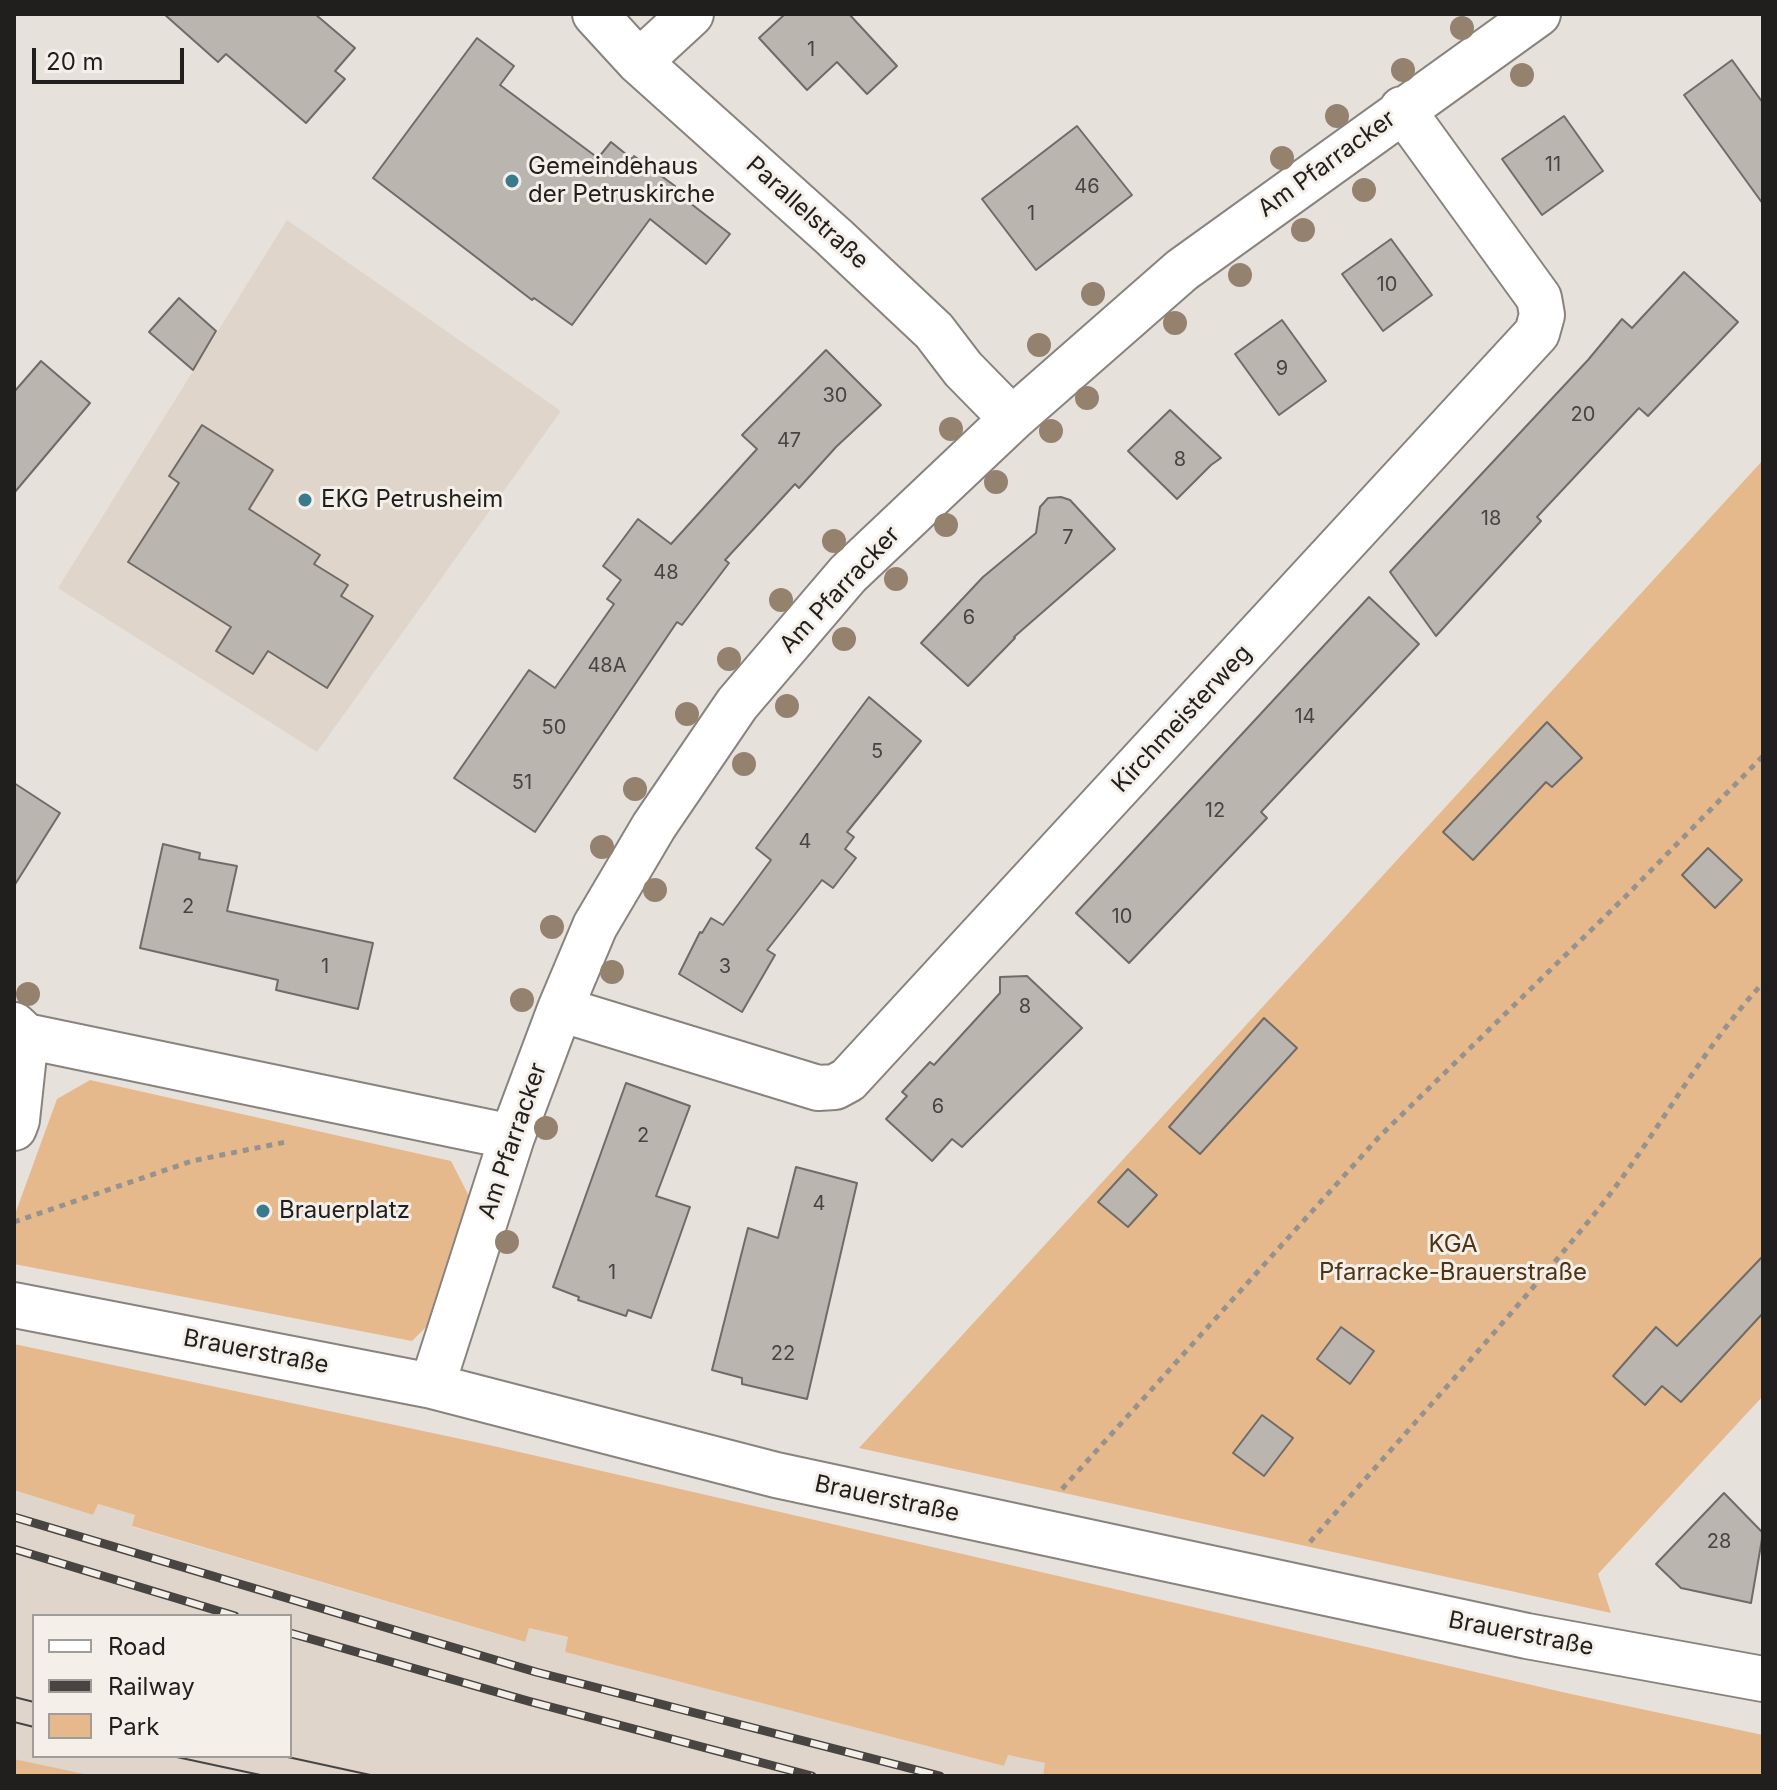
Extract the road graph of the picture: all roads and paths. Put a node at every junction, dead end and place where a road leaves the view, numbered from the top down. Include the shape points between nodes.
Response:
1 (595, 14) edge
2 (691, 14) edge
3 (1538, 14) edge
4 (639, 62) junction
5 (1402, 109) junction
6 (1012, 419) junction
7 (1763, 756) edge
8 (1763, 983) edge
9 (560, 1009) junction
10 (20, 1031) edge
11 (14, 1128) edge
12 (512, 1137) junction
13 (296, 1140) dead end
14 (14, 1222) edge
15 (14, 1305) edge
16 (432, 1386) junction
17 (1060, 1491) dead end
18 (1308, 1545) dead end
19 (1763, 1679) edge

1 - 4 street, Parallelstraße
2 - 4 street
3 - 5 street, Am Pfarracker
4 - 6 street, Parallelstraße via 923,320
5 - 6 street, Am Pfarracker via 1182,270
5 - 9 street, Kirchmeisterweg via 1539,298 1537,333 848,1080 818,1088
6 - 9 street, Am Pfarracker via 848,574 737,704 654,826 595,926
7 - 17 path via 1379,1137
8 - 18 path via 1592,1217
9 - 12 street, Am Pfarracker
10 - 11 street
10 - 12 street
12 - 16 street, Am Pfarracker
13 - 14 path via 192,1161
15 - 16 street, Brauerstraße
16 - 19 street, Brauerstraße via 776,1475 1527,1636

